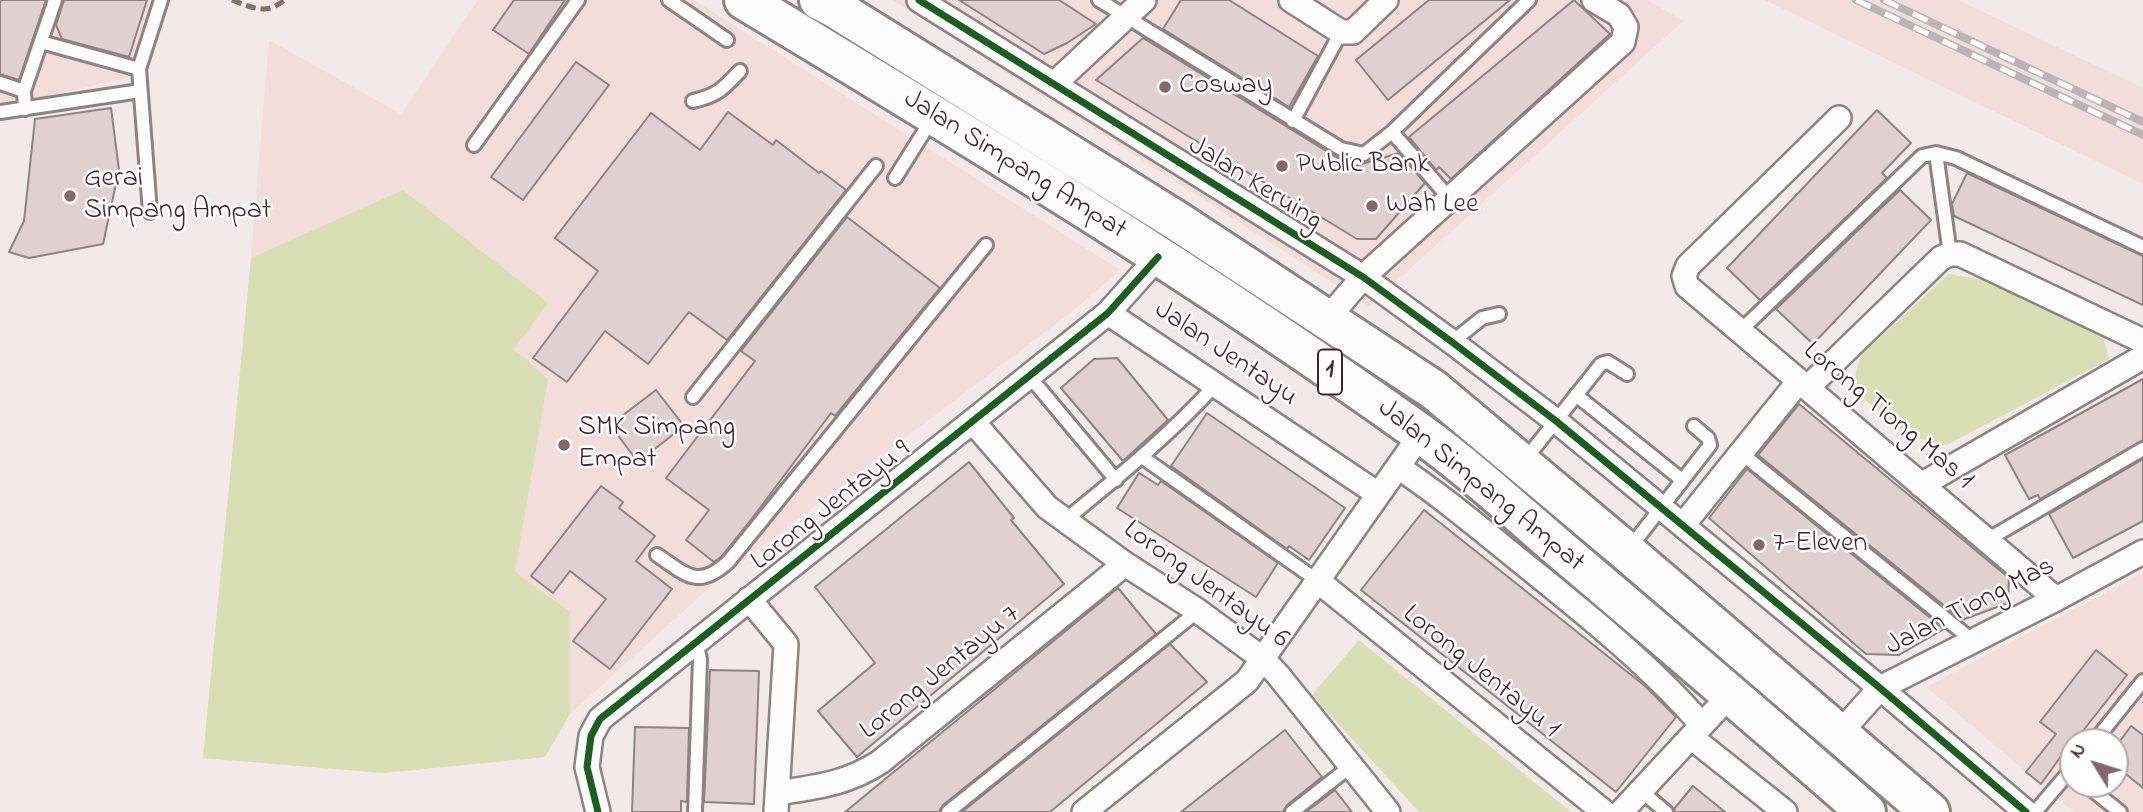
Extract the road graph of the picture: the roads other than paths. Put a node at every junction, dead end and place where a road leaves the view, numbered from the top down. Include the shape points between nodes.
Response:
1 (55, 0) edge
2 (161, 0) edge
3 (578, 0) edge
4 (669, 0) edge
5 (744, 0) edge
6 (819, 0) edge
7 (919, 0) edge
8 (1099, 0) edge
9 (1144, 0) edge
10 (1291, 0) edge
11 (1386, 0) edge
12 (1529, 0) edge
13 (1594, 0) edge
14 (1127, 17) junction
15 (1341, 32) junction
16 (727, 40) dead end
17 (41, 42) junction
18 (139, 69) junction
19 (740, 71) dead end
20 (0, 83) edge
21 (1054, 85) junction
22 (24, 91) junction
23 (140, 91) junction
24 (693, 101) dead end
25 (25, 109) junction
26 (0, 112) edge
27 (935, 114) junction
28 (1839, 118) dead end
29 (1293, 121) junction
30 (1392, 132) junction
31 (474, 145) dead end
32 (1936, 153) junction
33 (876, 166) dead end
34 (895, 178) dead end
35 (1450, 199) junction
36 (150, 212) dead end
37 (986, 245) dead end
38 (2143, 247) edge
39 (1950, 254) junction
40 (1158, 257) junction
41 (1363, 277) junction
42 (1108, 313) junction
43 (1499, 314) dead end
44 (1327, 319) junction
45 (1740, 331) junction
46 (2143, 341) edge
47 (1452, 342) junction
48 (2143, 357) edge
49 (1626, 374) dead end
50 (1030, 377) junction
51 (1216, 384) junction
52 (1803, 384) junction
53 (1576, 395) junction
54 (693, 397) dead end
55 (1556, 421) junction
56 (974, 422) junction
57 (1694, 426) dead end
58 (1420, 434) junction
59 (2143, 449) edge
60 (1741, 453) junction
61 (1142, 457) junction
62 (1522, 464) junction
63 (1398, 467) junction
64 (1116, 480) junction
65 (1682, 480) junction
66 (1921, 485) junction
67 (1378, 494) junction
68 (1660, 508) junction
69 (1064, 521) junction
70 (1683, 525) junction
71 (1987, 540) junction
72 (1627, 552) junction
73 (2143, 552) edge
74 (657, 555) dead end
75 (1125, 564) junction
76 (1318, 581) junction
77 (749, 599) junction
78 (2056, 599) junction
79 (1198, 611) junction
80 (1972, 640) junction
81 (691, 647) junction
82 (1263, 659) junction
83 (2143, 681) edge
84 (1880, 688) junction
85 (1731, 694) junction
86 (2105, 728) edge
87 (1697, 731) junction
88 (1839, 734) junction
89 (1351, 766) junction
90 (2059, 785) edge
91 (1641, 791) junction
92 (2102, 798) edge
93 (777, 802) edge
94 (598, 812) edge
95 (695, 812) edge
96 (948, 812) edge
97 (1084, 812) edge
98 (1292, 812) edge
99 (1388, 812) edge
100 (1604, 812) edge
101 (1621, 812) edge
102 (1666, 812) edge
103 (1786, 812) edge
104 (1867, 812) edge
105 (1930, 812) edge
106 (2026, 812) edge
107 (2035, 812) edge
108 (2120, 812) edge

1 - 17 lane
2 - 18 lane
3 - 31 lane
4 - 16 lane
5 - 27 highway, Jalan Simpang Ampat / 1
6 - 44 highway, Jalan Simpang Ampat / 1
7 - 21 street, Jalan Keruing
8 - 14 lane
9 - 14 street
10 - 15 street
11 - 15 street via 1353,32
12 - 30 lane
13 - 35 street via 1619,15 1626,26 1623,41
14 - 21 street
14 - 29 lane
15 - 29 lane
17 - 18 lane
17 - 22 lane
18 - 23 lane
19 - 24 lane via 712,97
20 - 22 lane
21 - 41 street, Jalan Keruing
22 - 25 lane
23 - 25 lane
23 - 36 lane
25 - 26 lane
27 - 34 lane
27 - 40 highway, Jalan Simpang Ampat / 1
28 - 45 street, Lorong Tiong Mas 1 via 1688,266 1687,286
29 - 30 lane via 1341,149 1364,154
30 - 35 lane
32 - 38 lane via 1956,158
32 - 39 lane
32 - 45 lane via 1922,156
33 - 54 lane
35 - 41 street
37 - 74 lane via 728,562 707,578 692,577
39 - 46 street via 1960,254
39 - 52 street
40 - 42 street, Lorong Jentayu 9
40 - 58 highway, Jalan Simpang Ampat / 1
41 - 44 street
41 - 47 street, Jalan Keruing
42 - 50 street, Lorong Jentayu 9
42 - 51 street, Jalan Jentayu
43 - 47 lane via 1482,318
44 - 62 highway, Jalan Simpang Ampat / 1 via 1434,390
45 - 52 street, Lorong Tiong Mas 1
47 - 55 street, Jalan Keruing
48 - 66 street
49 - 53 lane via 1608,362 1601,364
50 - 56 street, Lorong Jentayu 9
50 - 64 lane
51 - 61 lane
51 - 67 street, Jalan Jentayu
52 - 60 street
52 - 66 street, Lorong Tiong Mas 1
53 - 55 lane
53 - 65 lane
55 - 62 lane
55 - 68 street, Jalan Keruing
56 - 69 street, Lorong Jentayu 6 via 1047,508
56 - 77 street, Lorong Jentayu 9
57 - 65 lane via 1710,445
58 - 63 street
58 - 85 highway, Jalan Simpang Ampat / 1
59 - 71 lane
60 - 70 street
60 - 80 lane
61 - 64 lane
61 - 76 lane
62 - 72 highway, Jalan Simpang Ampat / 1
63 - 67 street
63 - 87 street via 1561,594 1674,692
64 - 69 lane
65 - 68 lane
66 - 71 street, Lorong Tiong Mas 1
67 - 76 street
68 - 70 street, Jalan Keruing
68 - 72 lane
69 - 75 street, Lorong Jentayu 6
70 - 84 street, Jalan Keruing
71 - 78 street, Lorong Tiong Mas 1
72 - 88 highway, Jalan Simpang Ampat / 1
73 - 78 street, Jalan Tiong Mas
75 - 79 street, Lorong Jentayu 6
75 - 93 street, Lorong Jentayu 7 via 880,762 862,774
76 - 82 street
76 - 100 street, Lorong Jentayu 1
77 - 81 street, Lorong Jentayu 9
77 - 93 street via 786,644
78 - 80 street, Jalan Tiong Mas
79 - 82 street, Lorong Jentayu 6
79 - 96 lane
80 - 84 street, Jalan Tiong Mas
81 - 94 street, Lorong Jentayu 9 via 600,719 591,736 587,767
81 - 95 lane via 700,659
82 - 89 street, Lorong Jentayu 6
82 - 97 street via 1247,681
83 - 86 lane
84 - 88 street, Jalan Tiong Mas
84 - 106 street, Jalan Keruing
85 - 87 street
85 - 104 highway, Jalan Simpang Ampat / 1
87 - 91 street
87 - 103 street
88 - 105 highway, Jalan Simpang Ampat / 1
89 - 98 lane
89 - 99 street, Lorong Jentayu 6
90 - 107 lane
91 - 101 street
91 - 102 lane
92 - 108 lane

